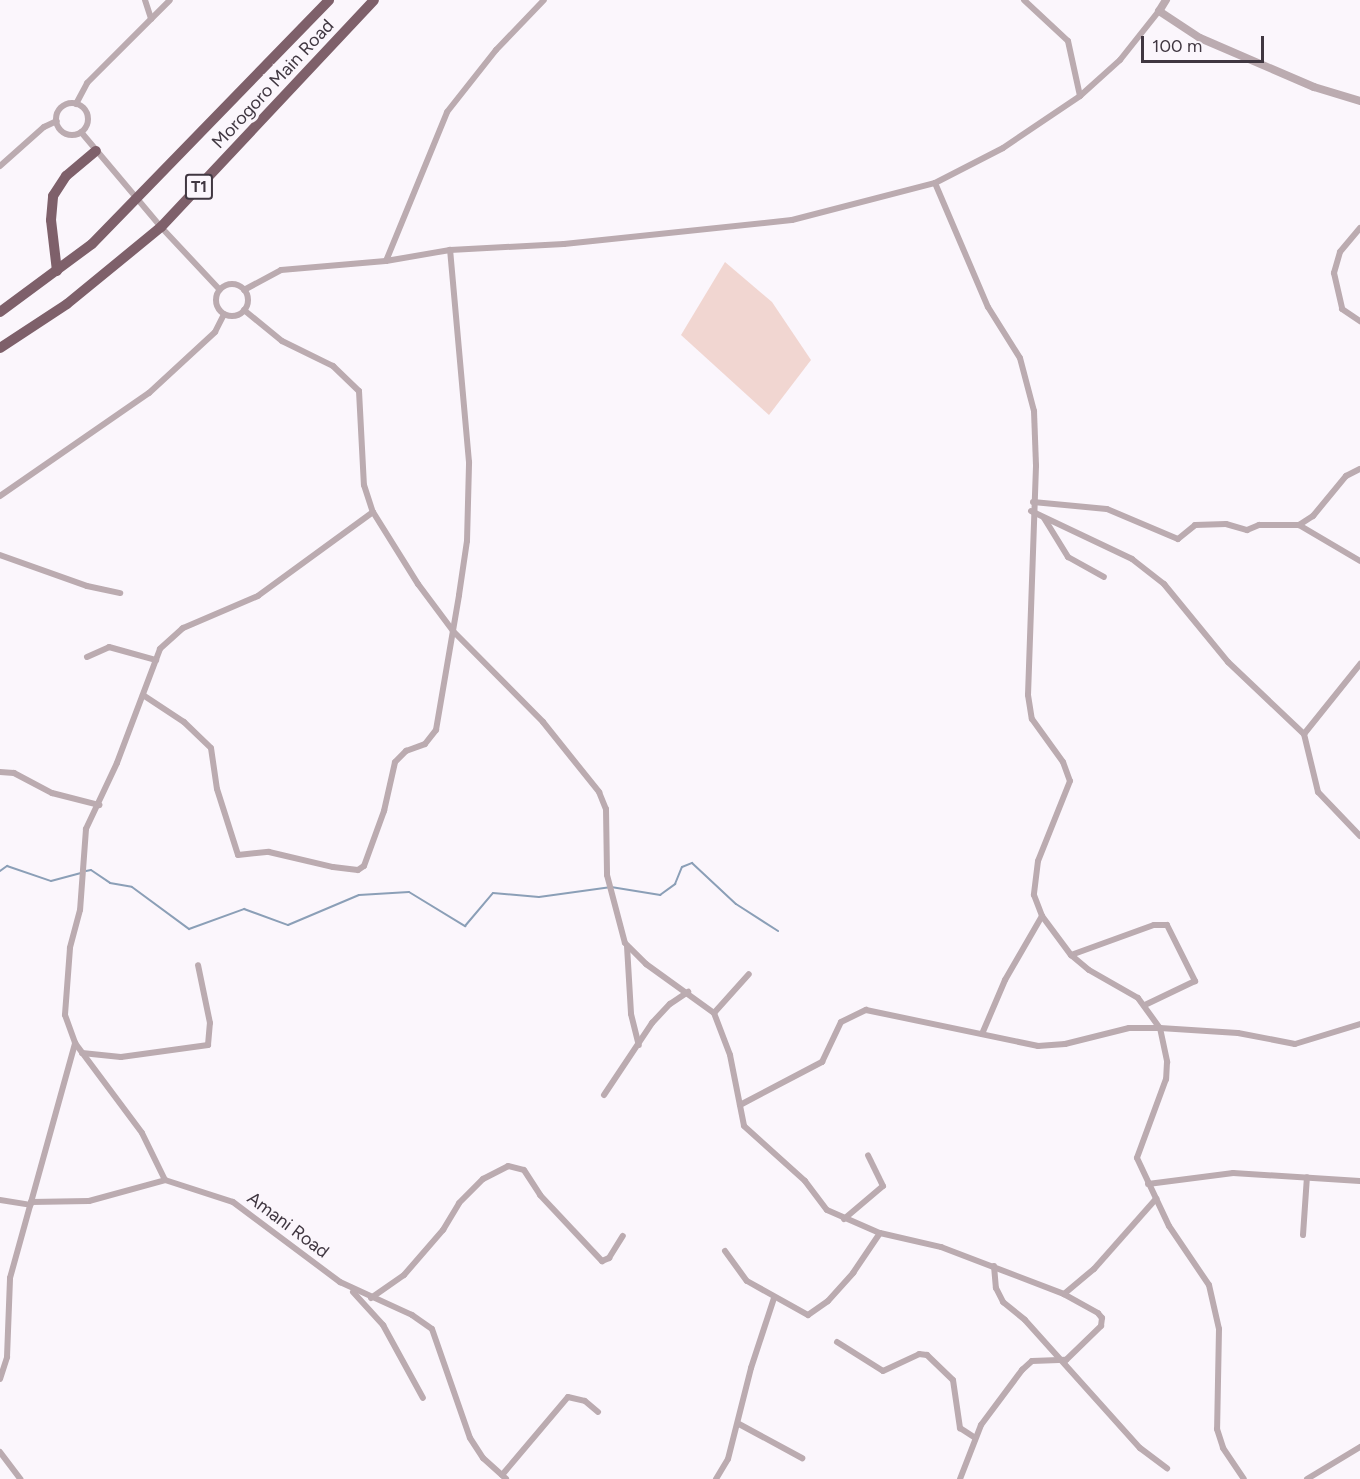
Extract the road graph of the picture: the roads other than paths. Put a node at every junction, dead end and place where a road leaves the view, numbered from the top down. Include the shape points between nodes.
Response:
1 (146, 0) edge
2 (171, 0) edge
3 (329, 0) edge
4 (374, 0) edge
5 (544, 0) edge
6 (1024, 0) edge
7 (1166, 0) edge
8 (1159, 11) junction
9 (151, 19) junction
10 (1080, 96) junction
11 (1360, 101) edge
12 (76, 104) junction
13 (57, 121) junction
14 (81, 132) junction
15 (96, 151) junction
16 (0, 166) edge
17 (935, 183) junction
18 (136, 200) junction
19 (160, 227) junction
20 (1360, 228) edge
21 (450, 250) junction
22 (386, 261) junction
23 (57, 271) junction
24 (220, 290) junction
25 (244, 290) junction
26 (244, 310) junction
27 (0, 312) edge
28 (224, 314) junction
29 (1360, 321) edge
30 (0, 348) edge
31 (1360, 469) edge
32 (0, 496) edge
33 (1033, 502) junction
34 (1031, 511) junction
35 (373, 512) junction
36 (1043, 518) junction
37 (1299, 525) junction
38 (0, 555) edge
39 (1360, 561) edge
40 (1104, 577) dead end
41 (120, 593) dead end
42 (453, 631) junction
43 (87, 657) dead end
44 (156, 660) junction
45 (1359, 667) edge
46 (143, 695) junction
47 (1304, 734) junction
48 (0, 772) edge
49 (99, 805) junction
50 (1360, 836) edge
51 (1042, 916) junction
52 (627, 946) junction
53 (1071, 955) junction
54 (198, 965) dead end
55 (749, 974) dead end
56 (688, 992) junction
57 (1145, 1005) junction
58 (714, 1013) junction
59 (1360, 1024) edge
60 (1160, 1028) junction
61 (982, 1034) junction
62 (75, 1043) junction
63 (639, 1045) junction
64 (82, 1053) junction
65 (604, 1095) dead end
66 (740, 1105) junction
67 (868, 1155) dead end
68 (1307, 1177) junction
69 (165, 1180) junction
70 (1360, 1181) edge
71 (1148, 1184) junction
72 (1156, 1199) junction
73 (0, 1200) edge
74 (31, 1204) junction
75 (844, 1219) junction
76 (880, 1233) junction
77 (1303, 1235) dead end
78 (623, 1236) dead end
79 (725, 1251) dead end
80 (994, 1266) junction
81 (346, 1286) junction
82 (1064, 1294) junction
83 (371, 1298) junction
84 (774, 1299) junction
85 (837, 1342) dead end
86 (1073, 1356) junction
87 (1062, 1362) junction
88 (1073, 1374) junction
89 (0, 1379) edge
90 (423, 1398) dead end
91 (598, 1412) dead end
92 (739, 1424) junction
93 (974, 1437) junction
94 (1360, 1447) edge
95 (0, 1452) edge
96 (801, 1458) dead end
97 (1167, 1468) dead end
98 (504, 1477) edge
99 (20, 1479) edge
100 (716, 1479) edge
101 (960, 1479) edge
102 (1244, 1479) edge
103 (1307, 1479) edge

1 - 9 street
2 - 9 street
3 - 18 highway, Morogoro Main Road / T1
4 - 19 highway, Morogoro Main Road / T1
5 - 22 street via 496,50 447,112
6 - 10 street via 1068,41
7 - 8 street
8 - 10 street via 1120,60
8 - 11 street via 1200,38 1314,87
9 - 12 street via 87,83
10 - 17 street via 1003,148
12 - 13 street via 64,106
12 - 14 street via 88,116
13 - 14 street via 68,134
13 - 16 street via 44,127
14 - 15 street
15 - 18 street
15 - 23 highway via 66,176 53,196 51,220
17 - 21 street via 792,220 564,244
17 - 33 street via 988,307 1027,374 1037,432
18 - 19 street
18 - 23 highway, Morogoro Main Road / T1
19 - 24 street
19 - 30 highway, Morogoro Main Road / T1 via 67,304
20 - 29 street via 1340,252 1334,273 1342,309
21 - 22 street
21 - 42 street via 469,462 466,541
22 - 25 street via 281,270
23 - 27 highway, Morogoro Main Road / T1
24 - 25 street via 232,285
24 - 28 street via 217,303
25 - 26 street via 248,298
26 - 28 street via 232,316
26 - 35 street via 282,341 333,366 359,390 364,485
28 - 32 street via 215,332 149,393
31 - 37 street via 1346,476 1317,512
33 - 34 street
33 - 37 street via 1107,509 1176,540 1195,525 1226,524 1246,530 1259,525
34 - 36 street
34 - 51 street via 1029,704 1032,719 1063,762 1070,781 1034,877 1034,895
35 - 42 street
35 - 44 street via 258,596 172,635
36 - 40 street via 1068,557
36 - 47 street via 1132,559 1158,578 1228,662
37 - 39 street
38 - 41 street via 87,586
42 - 46 street via 436,730 425,744 406,751 395,762 384,812 361,870 269,852 238,855 217,789 211,748 184,722
42 - 52 street via 543,722 599,792 606,809 607,875
43 - 44 street via 109,647
44 - 46 street
45 - 47 street
46 - 49 street
47 - 50 street via 1318,792
48 - 49 street via 14,772 52,793
49 - 62 street via 86,829 80,910 66,979 65,1015
51 - 53 street
51 - 61 street via 1005,980
52 - 56 street
52 - 63 street via 631,1014
53 - 57 street
53 - 57 street via 1154,925 1169,927 1195,981
54 - 64 street via 210,1023 208,1045 140,1056
55 - 58 street
56 - 58 street
56 - 63 street via 664,1010
57 - 60 street
58 - 66 street via 730,1055
59 - 60 street via 1287,1044 1238,1033
60 - 61 street via 1129,1028 1050,1046
60 - 71 street via 1166,1079 1137,1158
61 - 66 street via 864,1010 841,1022 822,1062
62 - 64 street
62 - 74 street
63 - 65 street
64 - 69 street via 142,1133
66 - 75 street via 742,1123 748,1132 805,1180 827,1210
67 - 75 street via 883,1186
68 - 70 street
68 - 71 street via 1233,1173
68 - 77 street
69 - 74 street via 89,1201
69 - 81 street, Amani Road via 233,1202
71 - 72 street
72 - 82 street via 1094,1269
72 - 102 street via 1169,1226 1205,1275 1213,1296 1219,1329 1217,1429 1223,1448
73 - 74 street
74 - 89 street via 10,1278 7,1358
75 - 76 street
76 - 80 street
76 - 84 street via 853,1273 815,1311 802,1314
78 - 83 street via 609,1258 602,1261 540,1195 524,1170 508,1166 483,1179 459,1203 443,1230 404,1275
79 - 84 street via 747,1281
80 - 82 street
80 - 87 street via 1000,1297
81 - 83 street, Amani Road
81 - 90 street via 377,1317
82 - 86 street via 1102,1318 1098,1330
83 - 98 street, Amani Road via 412,1315 432,1329 470,1438 483,1458
84 - 92 street via 751,1368
85 - 93 street via 883,1371 919,1354 927,1355 953,1380 960,1428
86 - 87 street
86 - 88 street
87 - 88 street
87 - 93 street via 1036,1360 1027,1364 1004,1390
88 - 97 street via 1140,1448
91 - 98 street via 585,1401 568,1397
92 - 96 street
92 - 100 street via 728,1460
93 - 101 street
94 - 103 street
95 - 99 street

